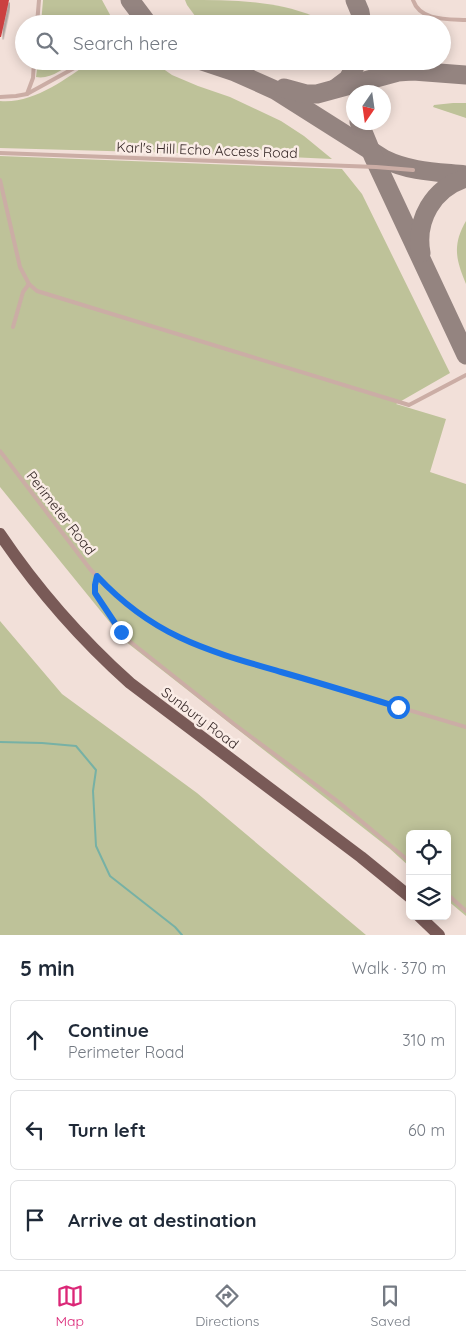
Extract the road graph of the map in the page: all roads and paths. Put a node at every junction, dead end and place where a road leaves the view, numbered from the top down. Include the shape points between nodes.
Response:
1 (39, 0) edge
2 (413, 0) edge
3 (38, 15) edge
4 (430, 15) edge
5 (451, 18) edge
6 (466, 20) edge
7 (33, 70) edge
8 (72, 70) edge
9 (27, 94) junction
10 (0, 96) edge
11 (0, 154) edge
12 (413, 170) dead end
13 (0, 180) edge
14 (0, 192) edge
15 (4, 196) junction
16 (29, 284) junction
17 (13, 327) dead end
18 (466, 375) edge
19 (0, 451) edge
20 (0, 534) edge
21 (0, 547) edge
22 (97, 576) junction
23 (466, 727) edge
24 (406, 859) edge
25 (406, 894) edge
26 (451, 897) edge
27 (406, 904) edge
28 (466, 910) edge
29 (423, 920) edge
30 (434, 920) edge
31 (439, 935) edge
32 (450, 935) edge

1 - 3 lane
2 - 4 lane via 417,9
5 - 6 lane
7 - 9 lane
8 - 9 lane
9 - 10 lane
11 - 12 lane, Karl's Hill Echo Access Road
13 - 15 lane
14 - 15 lane
15 - 16 lane via 20,267
16 - 17 lane via 23,292
16 - 18 lane via 59,298 410,405
19 - 22 lane, Perimeter Road
20 - 25 main road, Sunbury Road via 54,606 117,672
21 - 27 main road, Sunbury Road via 50,612 109,672 172,724 355,860
22 - 23 lane, Perimeter Road via 139,614 195,645
22 - 24 lane via 95,593 128,640 336,800
26 - 28 lane
29 - 31 main road
30 - 32 main road

